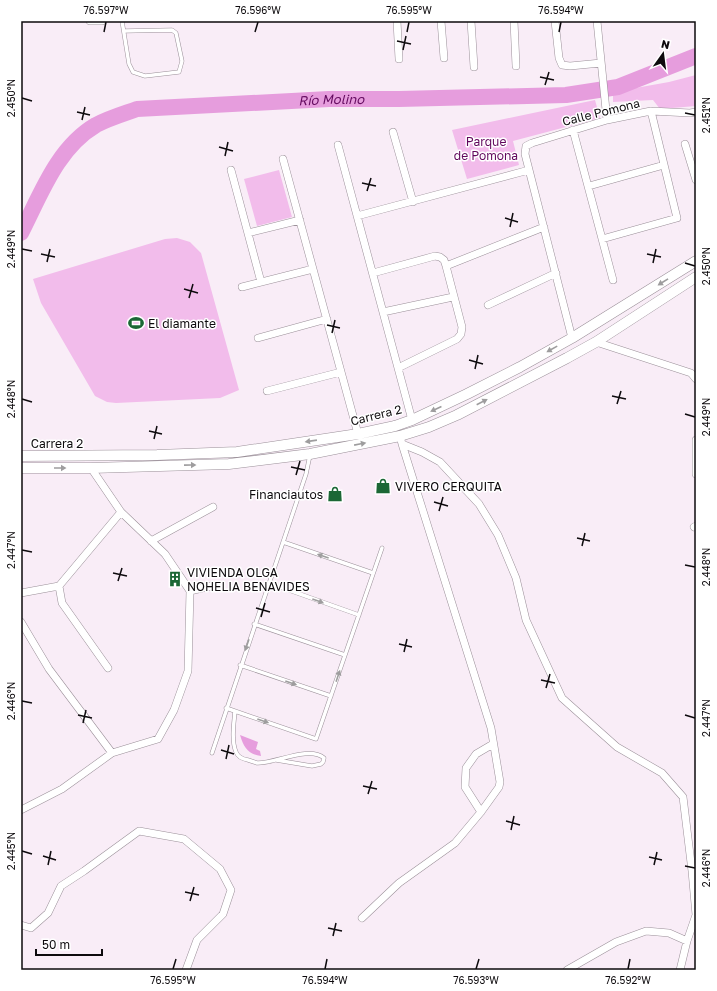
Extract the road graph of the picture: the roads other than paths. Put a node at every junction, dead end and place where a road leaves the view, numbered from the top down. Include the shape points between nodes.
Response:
1 (102, 21) edge
2 (122, 21) edge
3 (397, 21) edge
4 (441, 21) edge
5 (470, 21) edge
6 (514, 21) edge
7 (556, 21) edge
8 (597, 21) edge
9 (90, 22) edge
10 (124, 31) junction
11 (444, 58) dead end
12 (399, 59) dead end
13 (601, 63) junction
14 (516, 66) dead end
15 (474, 67) dead end
16 (650, 111) junction
17 (696, 112) edge
18 (607, 120) junction
19 (573, 130) junction
20 (393, 132) dead end
21 (685, 144) dead end
22 (338, 145) dead end
23 (283, 159) dead end
24 (664, 165) junction
25 (231, 170) dead end
26 (530, 170) junction
27 (696, 180) edge
28 (589, 186) junction
29 (413, 202) junction
30 (357, 216) junction
31 (300, 220) junction
32 (544, 227) junction
33 (248, 233) junction
34 (602, 239) junction
35 (696, 261) edge
36 (446, 266) junction
37 (313, 269) junction
38 (372, 273) junction
39 (556, 273) junction
40 (696, 277) edge
41 (613, 280) dead end
42 (261, 282) junction
43 (242, 287) dead end
44 (453, 297) junction
45 (488, 305) dead end
46 (383, 312) junction
47 (327, 318) junction
48 (258, 338) dead end
49 (572, 338) junction
50 (596, 342) junction
51 (398, 368) junction
52 (694, 371) edge
53 (341, 372) junction
54 (696, 379) edge
55 (267, 391) dead end
56 (412, 420) junction
57 (358, 434) junction
58 (401, 440) junction
59 (696, 440) edge
60 (310, 454) junction
61 (21, 456) edge
62 (21, 468) edge
63 (91, 468) junction
64 (696, 474) edge
65 (213, 507) dead end
66 (121, 512) junction
67 (151, 541) junction
68 (282, 542) junction
69 (382, 548) dead end
70 (373, 573) junction
71 (269, 583) junction
72 (215, 585) dead end
73 (59, 586) junction
74 (190, 591) junction
75 (21, 593) edge
76 (359, 615) junction
77 (21, 622) edge
78 (254, 624) junction
79 (345, 655) junction
80 (240, 665) junction
81 (108, 668) dead end
82 (331, 696) junction
83 (226, 708) junction
84 (235, 711) junction
85 (493, 744) junction
86 (112, 753) junction
87 (212, 753) dead end
88 (276, 760) junction
89 (21, 810) edge
90 (481, 812) junction
91 (362, 918) dead end
92 (21, 925) edge
93 (687, 941) junction
94 (186, 970) edge
95 (567, 970) edge
96 (680, 970) edge

1 - 9 street
2 - 10 lane
3 - 12 street
4 - 11 street
5 - 15 street
6 - 14 street
7 - 13 street via 559,58 562,65
8 - 13 street
10 - 10 lane via 129,64 133,72 145,76 178,72 182,61 176,33 172,30
13 - 18 street
16 - 17 street
16 - 18 street, Calle Pomona
16 - 24 street, Calle Pomona
18 - 19 street, Calle Pomona
19 - 26 street, Calle Pomona via 526,146 525,154
19 - 28 street
20 - 29 street
21 - 27 street
22 - 30 street
23 - 31 street
24 - 28 street
24 - 34 street, Calle Pomona via 677,218
25 - 33 street
26 - 29 street
26 - 32 street, Calle Pomona
28 - 34 street
29 - 30 street
30 - 38 street
31 - 33 street
31 - 37 street
32 - 36 street
32 - 39 street, Calle Pomona
33 - 42 street
34 - 41 street
35 -> 49 main road, Carrera 2
36 - 38 street via 444,260 435,256
36 - 44 street
37 - 42 street
37 - 47 street
38 - 46 street
39 - 45 street
39 - 49 street, Calle Pomona
40 - 50 main road, Carrera 2
42 - 43 street
44 - 46 street
44 - 51 street via 462,327 461,334 457,339
46 - 51 street
47 - 48 street
47 - 53 street
49 -> 56 main road, Carrera 2
50 - 52 street
58 -> 50 main road, Carrera 2 via 457,415
51 - 56 street
52 - 54 street
53 - 55 street
53 - 57 street
56 - 57 main road, Carrera 2
57 -> 61 main road, Carrera 2 via 237,452
60 -> 58 main road, Carrera 2
58 - 85 street
58 - 93 street via 440,462 479,504 498,535 516,578 526,620 562,698 617,747 662,773 683,796 696,915
59 - 64 street
63 -> 60 main road, Carrera 2 via 229,464
60 - 68 lane via 306,474
62 -> 63 main road, Carrera 2
63 - 66 street
65 - 67 street
66 - 67 street
66 - 73 street
67 - 74 street via 165,554
70 -> 68 lane
68 - 71 lane
69 - 70 lane
70 - 76 lane
71 -> 76 lane
71 - 78 lane
72 - 74 street
73 - 75 street
73 - 81 street via 62,603
74 - 86 street via 188,671 174,710 158,740
76 - 79 lane
77 - 86 street via 49,669
78 - 79 lane
78 -> 80 lane
82 -> 79 lane
80 -> 82 lane
80 - 83 lane
84 -> 82 lane via 316,739
83 - 84 lane
83 - 87 lane
84 - 88 lane via 235,750 238,756 257,763
85 - 90 street via 499,786
85 - 90 street via 476,754 466,768 465,787
86 - 89 street via 62,789
88 - 88 lane via 316,766 323,762 324,758 305,754
90 - 91 street via 455,843 399,883
92 - 94 street via 31,928 48,913 61,886 139,831 184,839 220,869 231,890 223,914 197,940
93 - 95 street via 670,933 646,931 616,942
93 - 96 street

